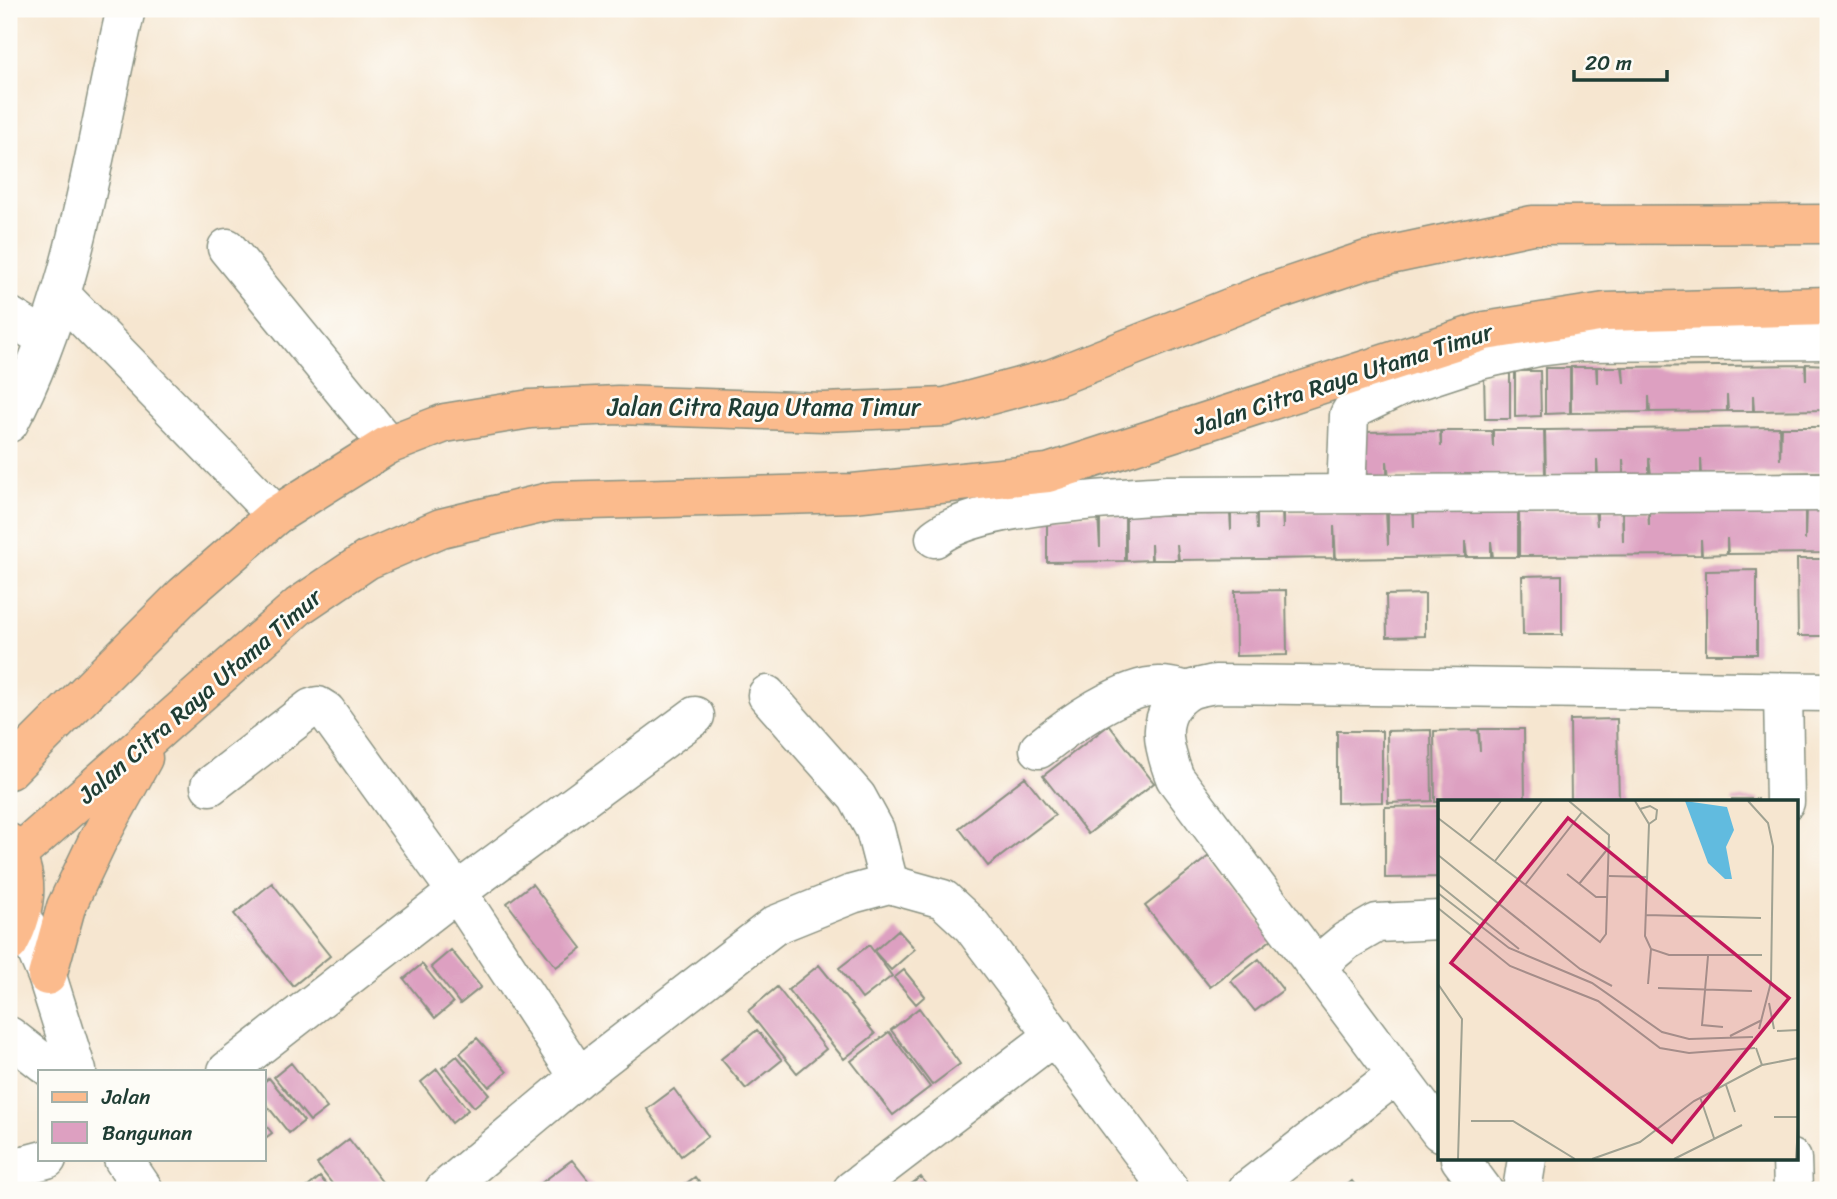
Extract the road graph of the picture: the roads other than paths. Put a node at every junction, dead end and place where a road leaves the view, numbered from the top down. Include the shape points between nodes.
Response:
1 (126, 9) edge
2 (1828, 224) edge
3 (227, 248) dead end
4 (61, 295) junction
5 (1828, 306) edge
6 (9, 316) edge
7 (45, 338) junction
8 (1828, 340) edge
9 (9, 423) edge
10 (388, 445) junction
11 (1828, 492) edge
12 (1346, 495) junction
13 (276, 515) junction
14 (935, 538) dead end
15 (1188, 691) junction
16 (1783, 692) junction
17 (1828, 692) edge
18 (767, 695) dead end
19 (695, 716) dead end
20 (154, 737) junction
21 (1040, 749) dead end
22 (9, 770) edge
23 (210, 786) dead end
24 (1785, 800) edge
25 (13, 849) edge
26 (889, 884) junction
27 (457, 892) junction
28 (1438, 920) edge
29 (15, 930) edge
30 (1316, 966) junction
31 (47, 976) junction
32 (1055, 1035) junction
33 (9, 1036) edge
34 (53, 1070) edge
35 (77, 1070) edge
36 (228, 1070) edge
37 (1397, 1074) junction
38 (579, 1077) junction
39 (1438, 1129) edge
40 (43, 1160) edge
41 (124, 1160) edge
42 (1461, 1160) edge
43 (1527, 1160) edge
44 (1792, 1160) edge
45 (9, 1169) edge
46 (144, 1190) edge
47 (444, 1190) edge
48 (852, 1190) edge
49 (1170, 1190) edge
50 (1247, 1190) edge
51 (1483, 1190) edge
52 (1522, 1190) edge
53 (1793, 1190) edge

1 - 4 street
2 - 10 main road, Jalan Citra Raya Utama Timur via 1532,225 1367,260 1053,378 945,407 824,412 618,405 530,409 445,423
3 - 10 street
4 - 7 street
4 - 13 street
5 - 20 main road, Jalan Citra Raya Utama Timur via 1605,312 1485,331 1048,473 853,493 553,501 502,512 406,541 334,582 299,606
6 - 7 street
7 - 9 street
8 - 12 street via 1581,342 1480,360 1404,385 1352,410
10 - 13 main road, Jalan Citra Raya Utama Timur
11 - 12 street
12 - 14 street via 1167,495 1086,502 996,515
13 - 22 main road, Jalan Citra Raya Utama Timur via 184,595
15 - 16 street via 1215,684
15 - 21 street via 1160,685 1110,702 1068,725
15 - 30 street via 1164,723 1163,744 1175,778
16 - 17 street
16 - 24 street
18 - 26 street via 857,797 875,830
19 - 27 street
20 - 25 main road, Jalan Citra Raya Utama Timur
20 - 31 main road via 66,907
23 - 27 street via 318,706
25 - 29 main road via 24,877
26 - 32 street via 943,899 972,926
26 - 38 street via 775,925
27 - 36 street
27 - 38 street
28 - 30 street via 1377,923
29 - 31 street
30 - 37 street
31 - 35 street
32 - 48 street
32 - 49 street
33 - 34 street
37 - 39 street
37 - 50 street
38 - 47 street
40 - 45 street
41 - 46 street
42 - 51 street
43 - 52 street
44 - 53 street

